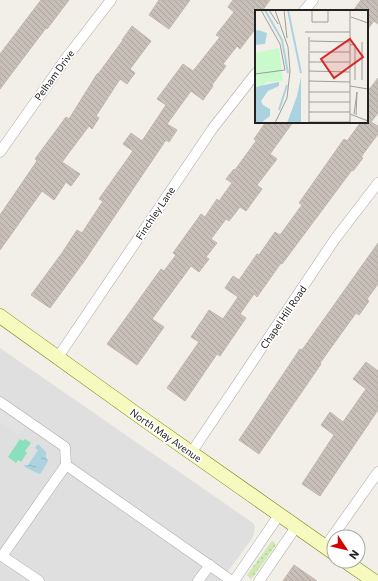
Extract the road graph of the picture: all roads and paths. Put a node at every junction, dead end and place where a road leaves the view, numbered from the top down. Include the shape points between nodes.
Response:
1 (111, 0) edge
2 (313, 0) edge
3 (305, 10) edge
4 (255, 74) edge
5 (0, 152) edge
6 (378, 183) edge
7 (0, 316) edge
8 (58, 357) junction
9 (0, 402) edge
10 (191, 453) junction
11 (66, 465) junction
12 (378, 472) edge
13 (279, 515) junction
14 (296, 527) junction
15 (343, 529) edge
16 (326, 547) edge
17 (1, 556) edge
18 (210, 565) junction
19 (357, 569) edge
20 (39, 581) edge
21 (198, 581) edge
22 (233, 581) edge
23 (259, 581) edge
24 (374, 581) edge

1 - 5 street, Pelham Drive
2 - 3 street
4 - 8 street, Finchley Lane via 213,128
6 - 10 street, Chapel Hill Road via 335,239
7 - 8 main road, North May Avenue
8 - 10 main road, North May Avenue
9 - 11 street via 65,448
10 - 13 main road, North May Avenue
11 - 17 street
11 - 18 street
12 - 15 street
13 - 14 main road, North May Avenue
13 - 22 street
14 - 16 main road, North May Avenue
14 - 23 street
17 - 20 street
18 - 21 street
18 - 22 street
19 - 24 main road

